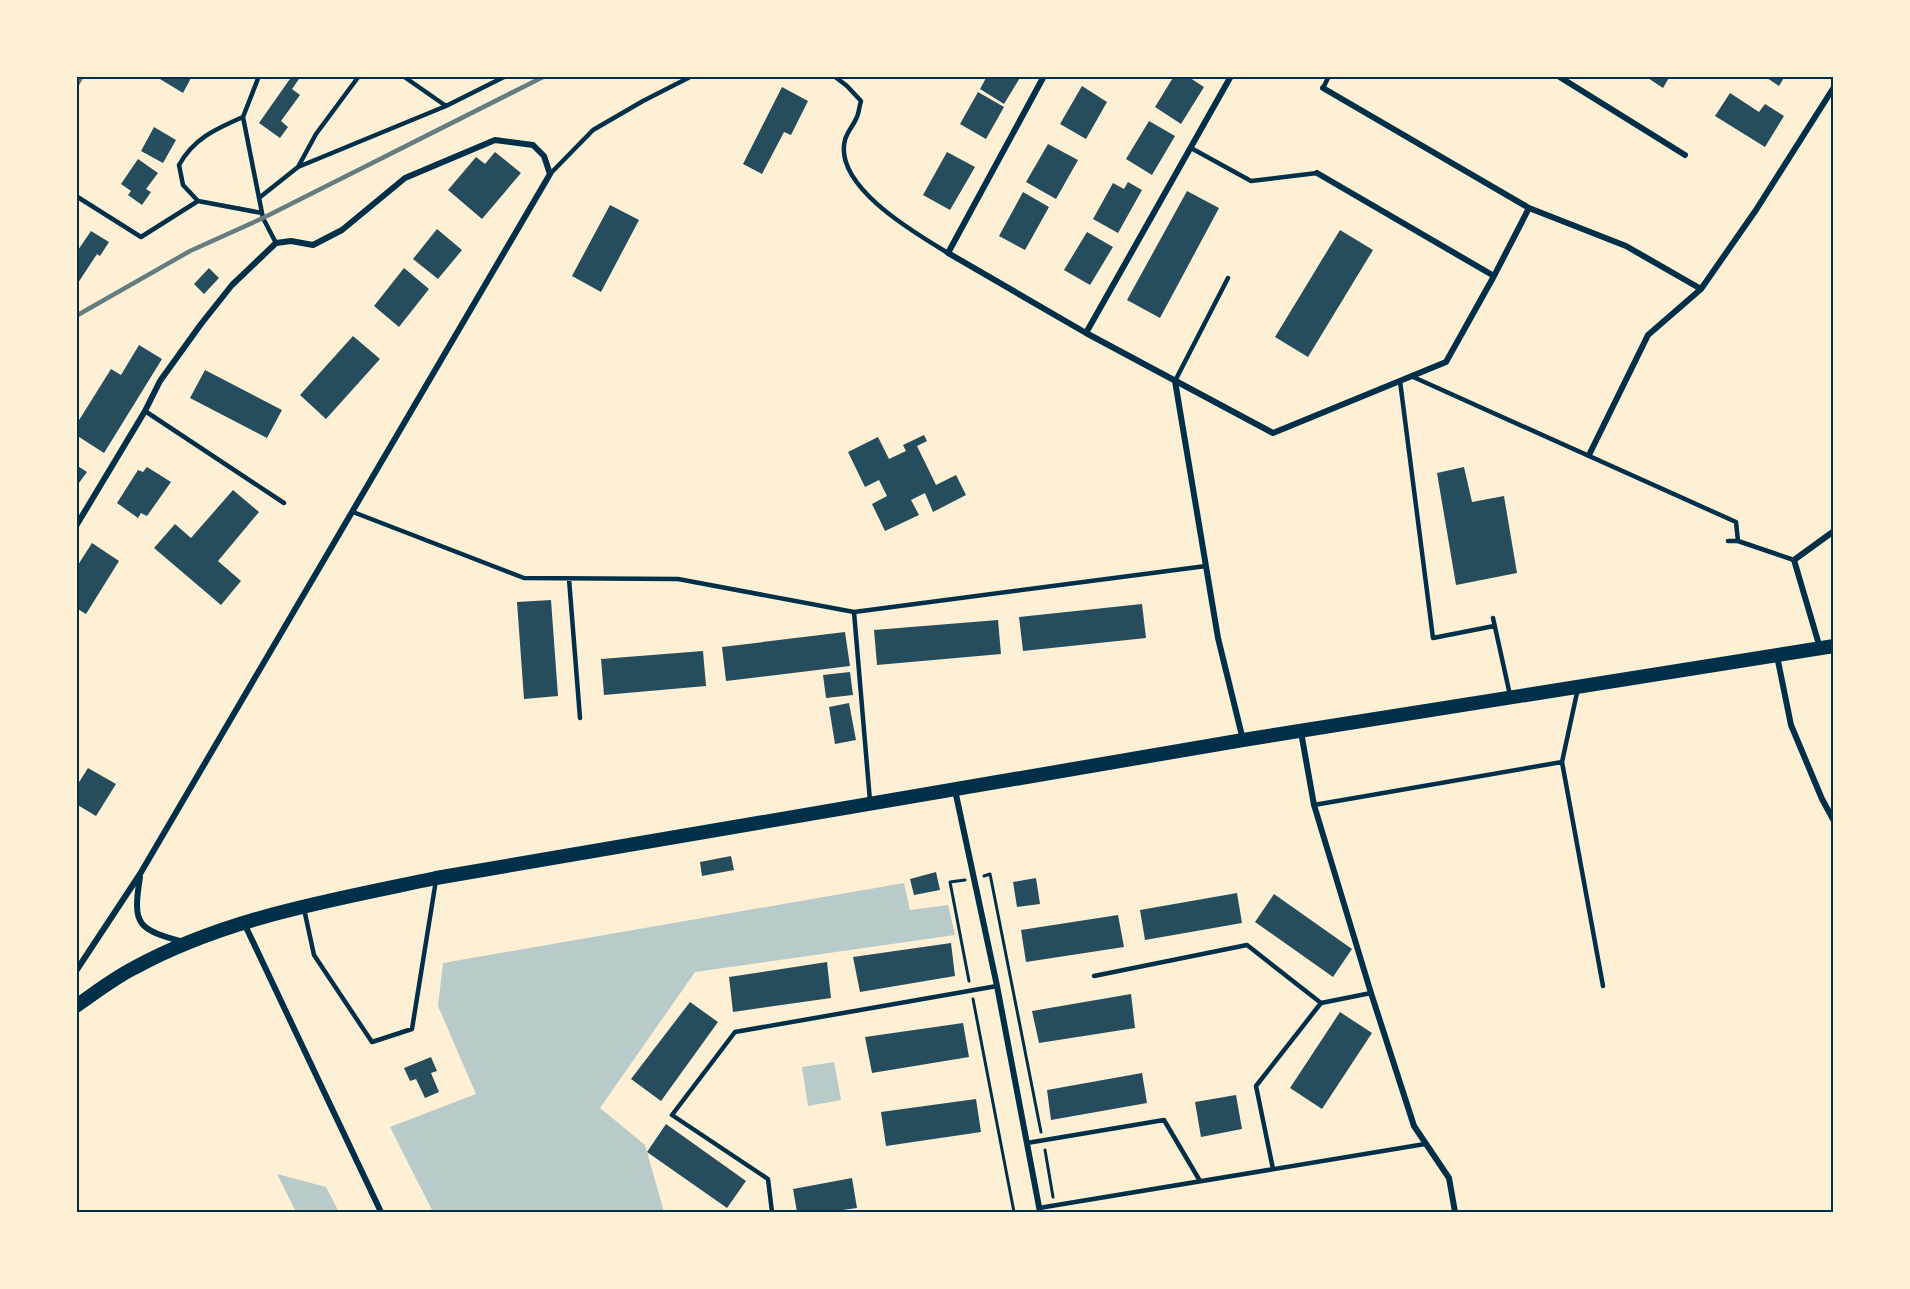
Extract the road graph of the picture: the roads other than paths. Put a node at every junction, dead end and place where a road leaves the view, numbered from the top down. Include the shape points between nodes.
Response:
1 (259, 76) edge
2 (359, 76) edge
3 (403, 76) edge
4 (506, 76) edge
5 (692, 76) edge
6 (834, 76) edge
7 (1044, 76) edge
8 (1231, 76) edge
9 (1329, 76) edge
10 (1558, 76) edge
11 (1833, 87) edge
12 (1323, 88) joint
13 (446, 106) junction
14 (243, 117) junction
15 (1191, 148) junction
16 (1686, 155) dead end
17 (298, 167) junction
18 (1317, 173) joint
19 (550, 174) junction
20 (76, 196) edge
21 (259, 198) junction
22 (198, 201) junction
23 (1528, 208) junction
24 (262, 213) junction
25 (276, 243) junction
26 (948, 253) junction
27 (1494, 276) junction
28 (1228, 278) dead end
29 (1701, 289) junction
30 (1086, 333) junction
31 (1411, 376) junction
32 (1175, 381) junction
33 (1400, 381) junction
34 (145, 411) junction
35 (1589, 455) junction
36 (284, 503) dead end
37 (353, 512) junction
38 (76, 526) edge
39 (1833, 531) edge
40 (1728, 541) dead end
41 (1738, 541) junction
42 (1794, 560) junction
43 (1206, 566) junction
44 (569, 579) junction
45 (854, 612) junction
46 (1493, 618) dead end
47 (1494, 626) junction
48 (1827, 648) edge
49 (1777, 656) junction
50 (1579, 687) junction
51 (1510, 698) junction
52 (580, 718) dead end
53 (1301, 731) junction
54 (1243, 740) junction
55 (1562, 762) junction
56 (955, 789) junction
57 (870, 804) junction
58 (1314, 805) junction
59 (1833, 821) edge
60 (141, 874) junction
61 (436, 878) junction
62 (304, 906) junction
63 (243, 922) junction
64 (187, 943) junction
65 (76, 971) edge
66 (1094, 976) dead end
67 (997, 986) junction
68 (1604, 986) dead end
69 (1371, 993) junction
70 (1321, 1003) junction
71 (76, 1006) edge
72 (1027, 1143) junction
73 (1425, 1144) junction
74 (1273, 1169) junction
75 (1200, 1181) junction
76 (1040, 1210) edge
77 (381, 1212) edge
78 (772, 1212) edge
79 (1455, 1212) edge

1 - 14 lane
2 - 17 lane via 315,134
3 - 13 lane
4 - 13 lane
5 - 19 lane via 593,130
6 - 26 lane via 861,101 845,139 844,161 859,187 903,225
7 - 26 street
8 - 15 street
9 - 12 lane
10 - 16 street
11 - 29 street
12 - 23 street
13 - 17 lane
14 - 21 lane
14 - 22 lane via 211,131 186,153 179,165 183,185
15 - 18 lane via 1251,181
15 - 30 street
17 - 21 lane
18 - 27 street
19 - 25 street via 544,156 533,145 495,140 405,178 342,230 313,245
19 - 37 street
20 - 22 lane via 141,237
21 - 24 lane
22 - 24 lane
23 - 27 street
23 - 29 street via 1626,246
24 - 25 lane
25 - 34 street via 232,285 201,324 160,381
26 - 30 street
27 - 31 street via 1446,362
28 - 32 lane
29 - 35 street via 1648,335
30 - 32 street
31 - 33 street
31 - 35 lane
32 - 33 street via 1274,433
32 - 43 street
33 - 47 lane via 1433,638
34 - 36 lane
34 - 38 street
35 - 41 lane via 1736,522
37 - 44 lane via 524,578
37 - 60 street
39 - 42 street
40 - 41 lane
41 - 42 lane
42 - 48 street
43 - 45 lane
43 - 54 street via 1218,638
44 - 45 lane via 678,579
44 - 52 lane
45 - 57 lane
46 - 47 lane
47 - 51 lane
48 - 49 highway
49 - 50 highway
49 - 59 street via 1791,725
50 - 51 highway
50 - 55 lane
51 - 53 highway
53 - 54 highway
53 - 58 street
54 - 56 highway
55 - 58 lane
55 - 68 lane
56 - 57 highway
56 - 67 street
57 - 61 highway
58 - 69 street
60 - 64 street via 135,904 141,924 153,933
60 - 65 street
61 - 62 highway
61 - 62 lane via 412,1029 372,1042 314,955
62 - 63 highway
63 - 64 highway
63 - 77 street
64 - 71 highway via 133,968
66 - 70 lane via 1247,945
67 - 72 street
67 - 78 lane via 735,1032 672,1116 768,1179
69 - 70 lane
69 - 73 street via 1414,1126
70 - 74 lane via 1256,1086
72 - 75 lane via 1164,1120
72 - 76 street
73 - 74 lane
73 - 79 street via 1449,1178
74 - 75 lane
75 - 76 lane

